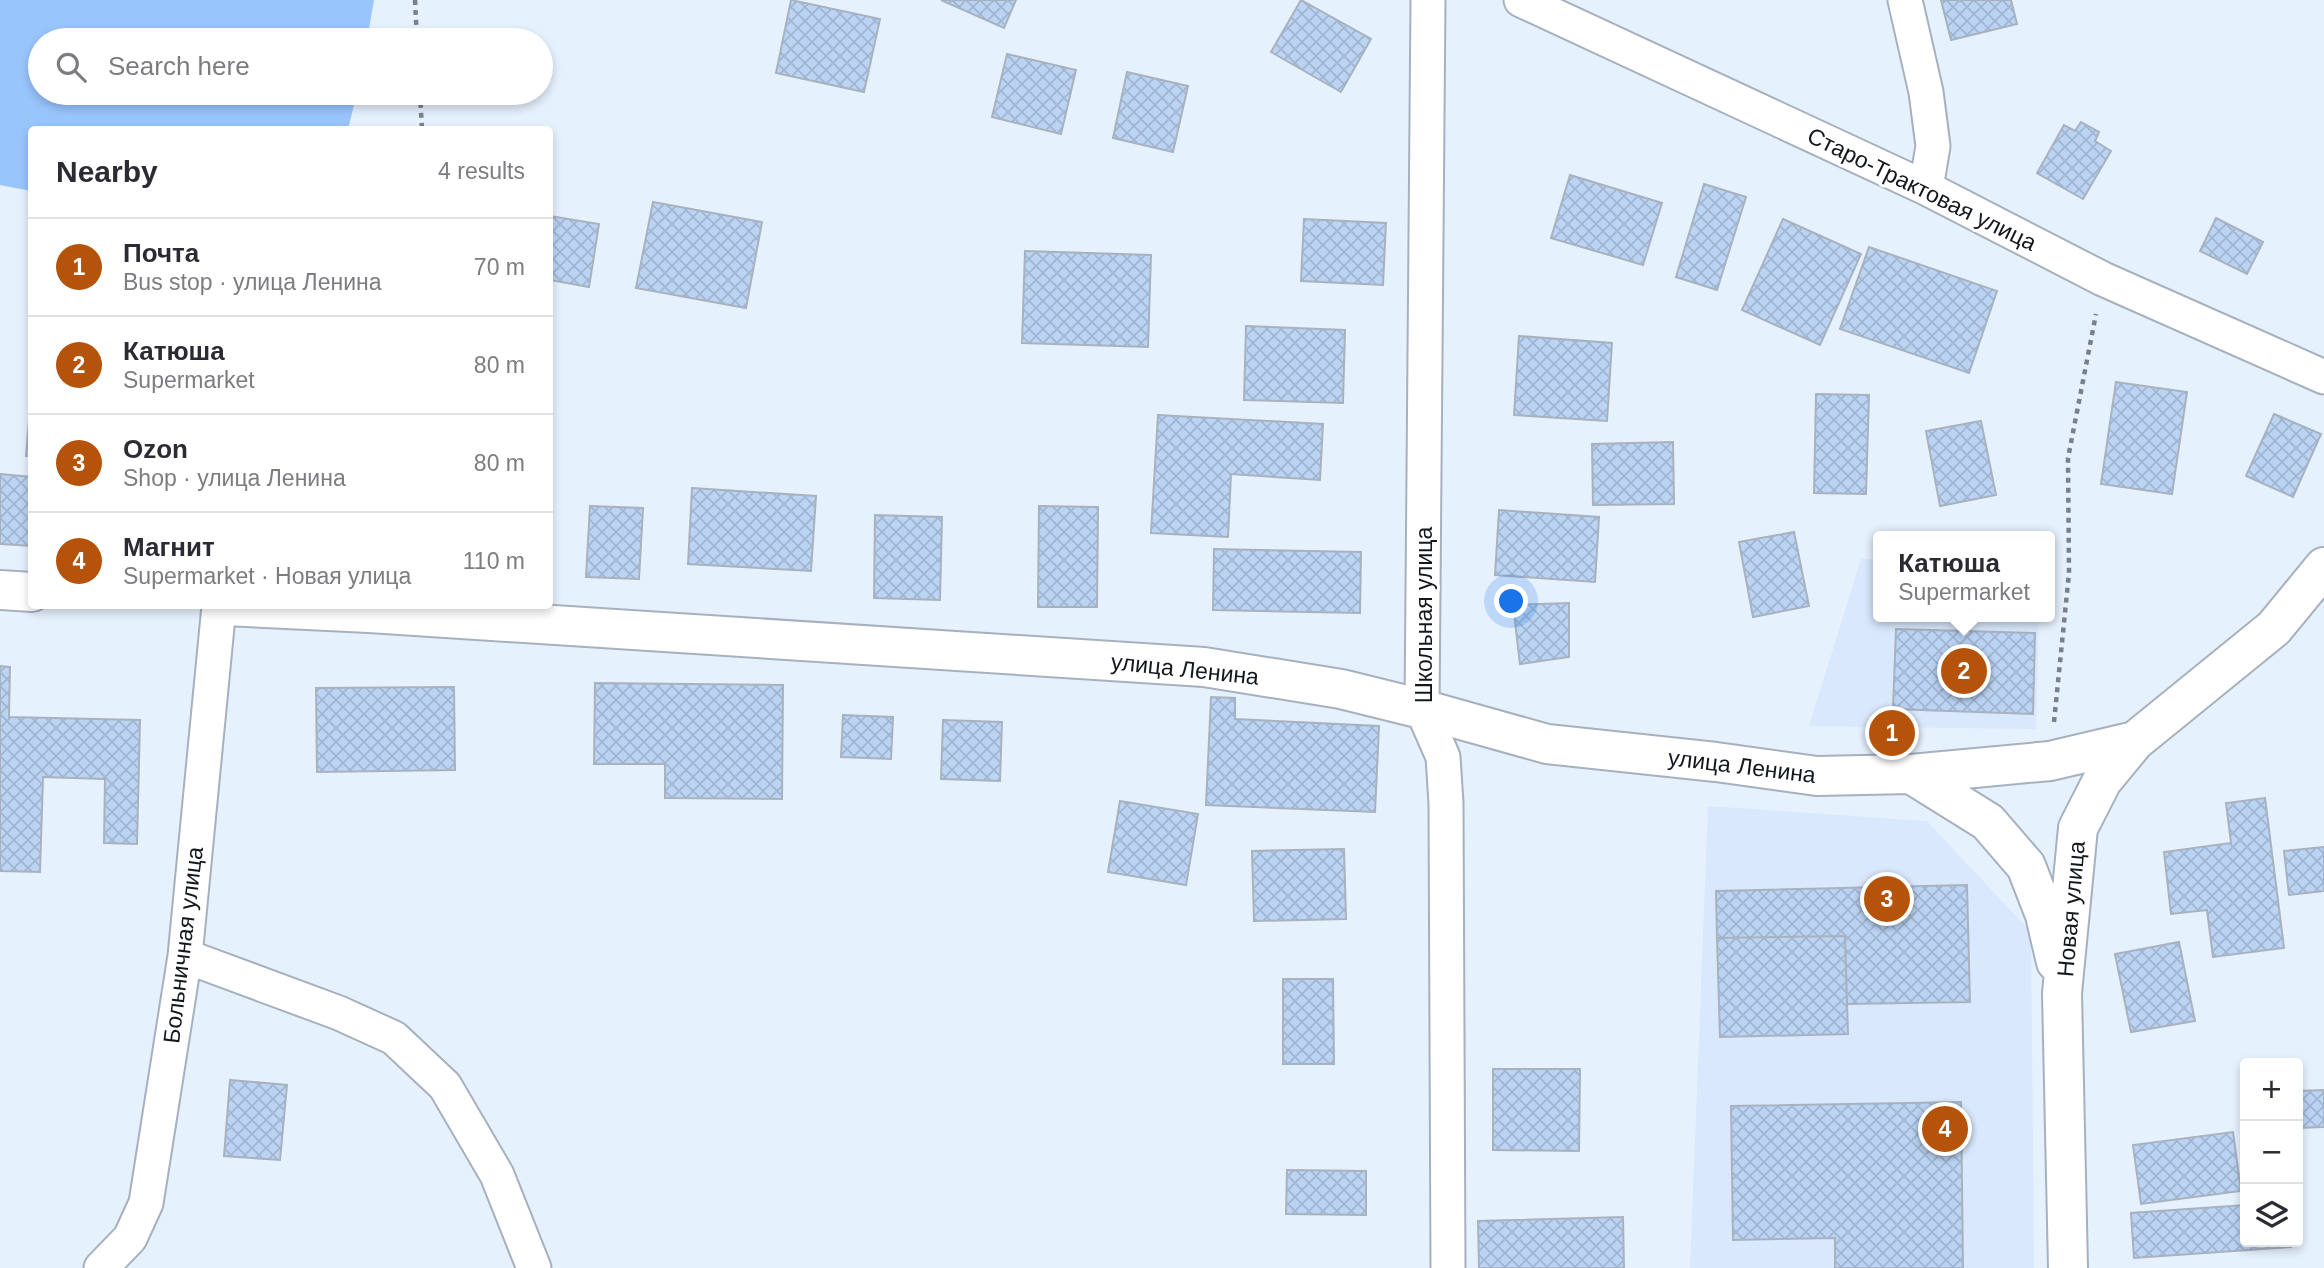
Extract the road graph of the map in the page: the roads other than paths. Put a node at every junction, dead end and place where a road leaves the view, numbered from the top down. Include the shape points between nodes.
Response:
1 (1428, 0) edge
2 (1521, 0) edge
3 (1905, 0) edge
4 (1926, 188) junction
5 (2324, 377) edge
6 (2324, 567) edge
7 (0, 590) edge
8 (28, 592) edge
9 (221, 609) edge
10 (282, 609) edge
11 (1422, 709) junction
12 (2135, 741) junction
13 (1911, 774) junction
14 (185, 956) junction
15 (2062, 993) junction
16 (102, 1268) edge
17 (534, 1268) edge
18 (1448, 1268) edge
19 (2068, 1268) edge

1 - 11 street, Школьная улица
2 - 4 street, Старо-Трактовая улица
3 - 4 street via 1933,146
4 - 5 street, Старо-Трактовая улица via 2103,279
6 - 12 street, Новая улица via 2274,628
7 - 8 street
9 - 14 street, Больничная улица
10 - 11 street, улица Ленина via 1204,667 1341,689
11 - 13 street, улица Ленина via 1547,744 1816,776
11 - 18 street, Школьная улица via 1443,757 1446,803
12 - 13 street, улица Ленина via 2050,761
12 - 15 street, Новая улица via 2102,781 2078,828
13 - 15 street via 1988,822 2026,866 2045,915
14 - 16 street, Больничная улица via 146,1203 130,1238
14 - 17 street via 394,1038 445,1086 497,1175
15 - 19 street, Новая улица

